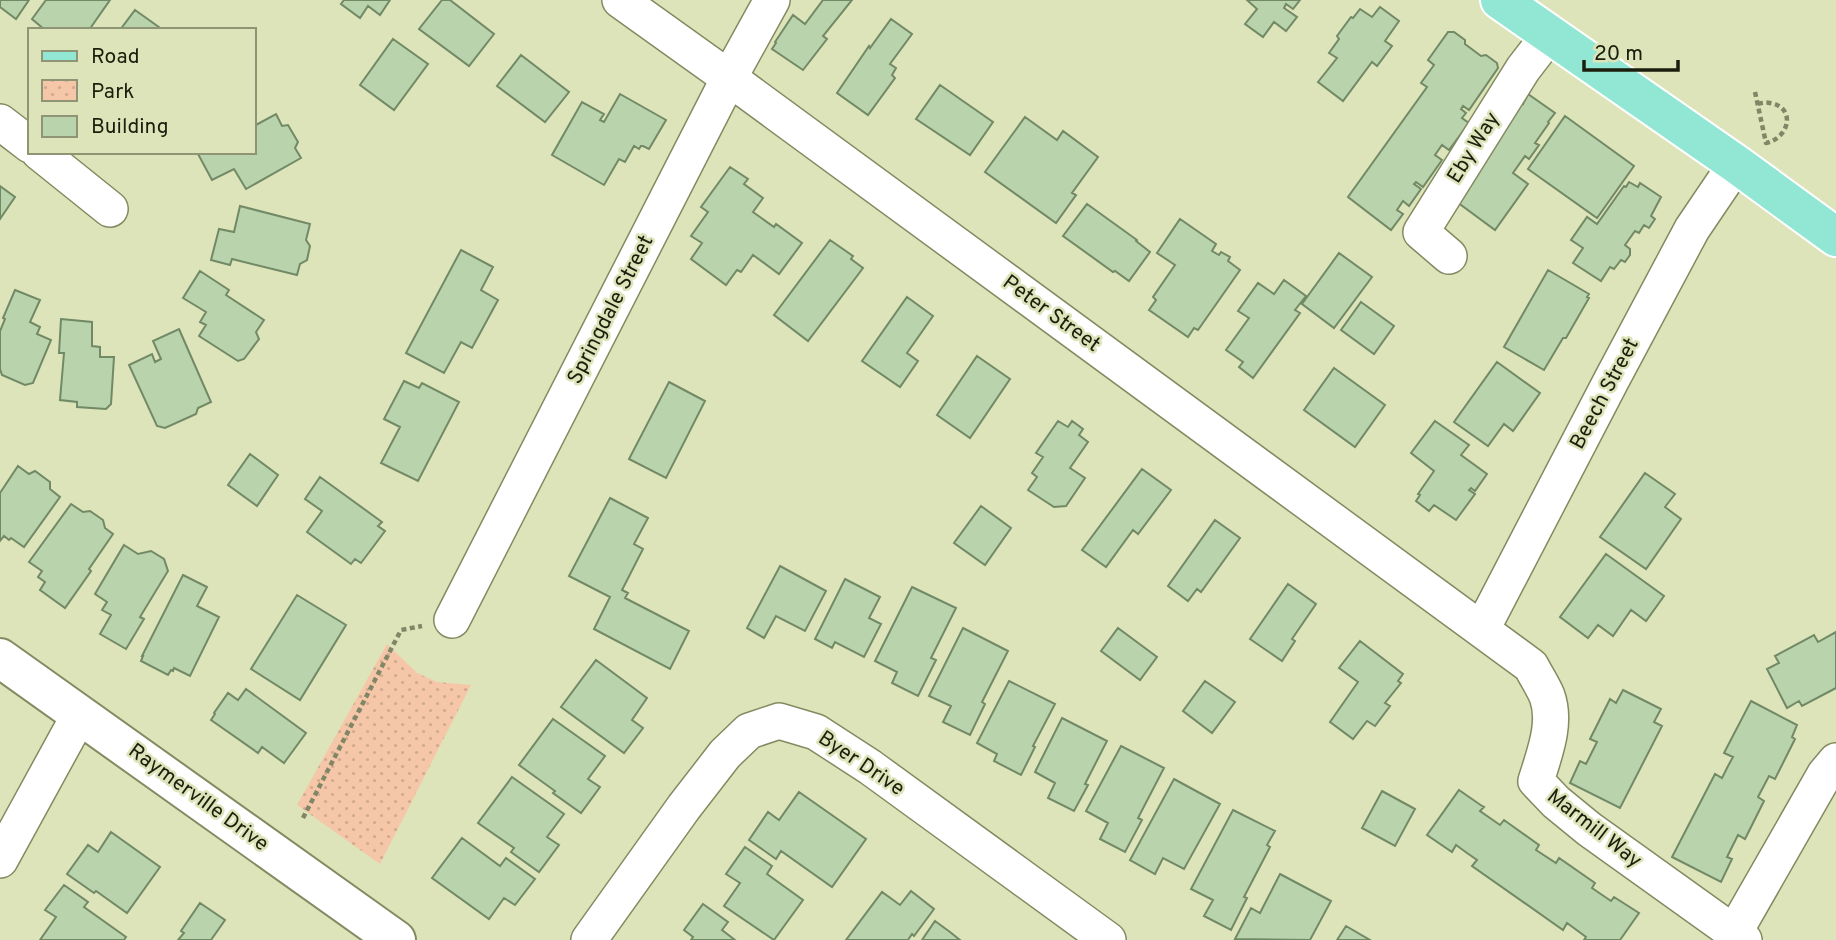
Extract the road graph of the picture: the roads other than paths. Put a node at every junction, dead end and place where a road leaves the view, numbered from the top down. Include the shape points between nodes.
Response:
1 (620, 0) edge
2 (772, 0) edge
3 (1500, 0) edge
4 (1550, 34) junction
5 (729, 78) junction
6 (0, 121) edge
7 (28, 143) edge
8 (41, 154) edge
9 (1736, 164) junction
10 (110, 209) dead end
11 (1836, 237) edge
12 (1449, 256) dead end
13 (452, 620) road end
14 (1482, 629) junction
15 (0, 657) edge
16 (80, 713) junction
17 (1832, 775) edge
18 (0, 860) edge
19 (1739, 937) edge
20 (396, 940) edge
21 (589, 940) edge
22 (1108, 940) edge

1 - 5 street, Peter Street
2 - 5 street, Springdale Street
3 - 4 main road
4 - 9 main road
4 - 12 street, Eby Way via 1523,69 1421,232
5 - 13 street, Springdale Street
5 - 14 street, Peter Street
6 - 7 street
8 - 10 street
9 - 11 main road
9 - 14 street, Beech Street via 1692,229
14 - 19 street, Marmill Way via 1531,666 1548,697 1551,721 1536,781 1589,829
15 - 16 street, Raymerville Drive
16 - 18 street
16 - 20 street, Raymerville Drive
17 - 19 street, Marmill Way
21 - 22 street, Byer Drive via 725,754 749,731 779,721 816,732 870,767

